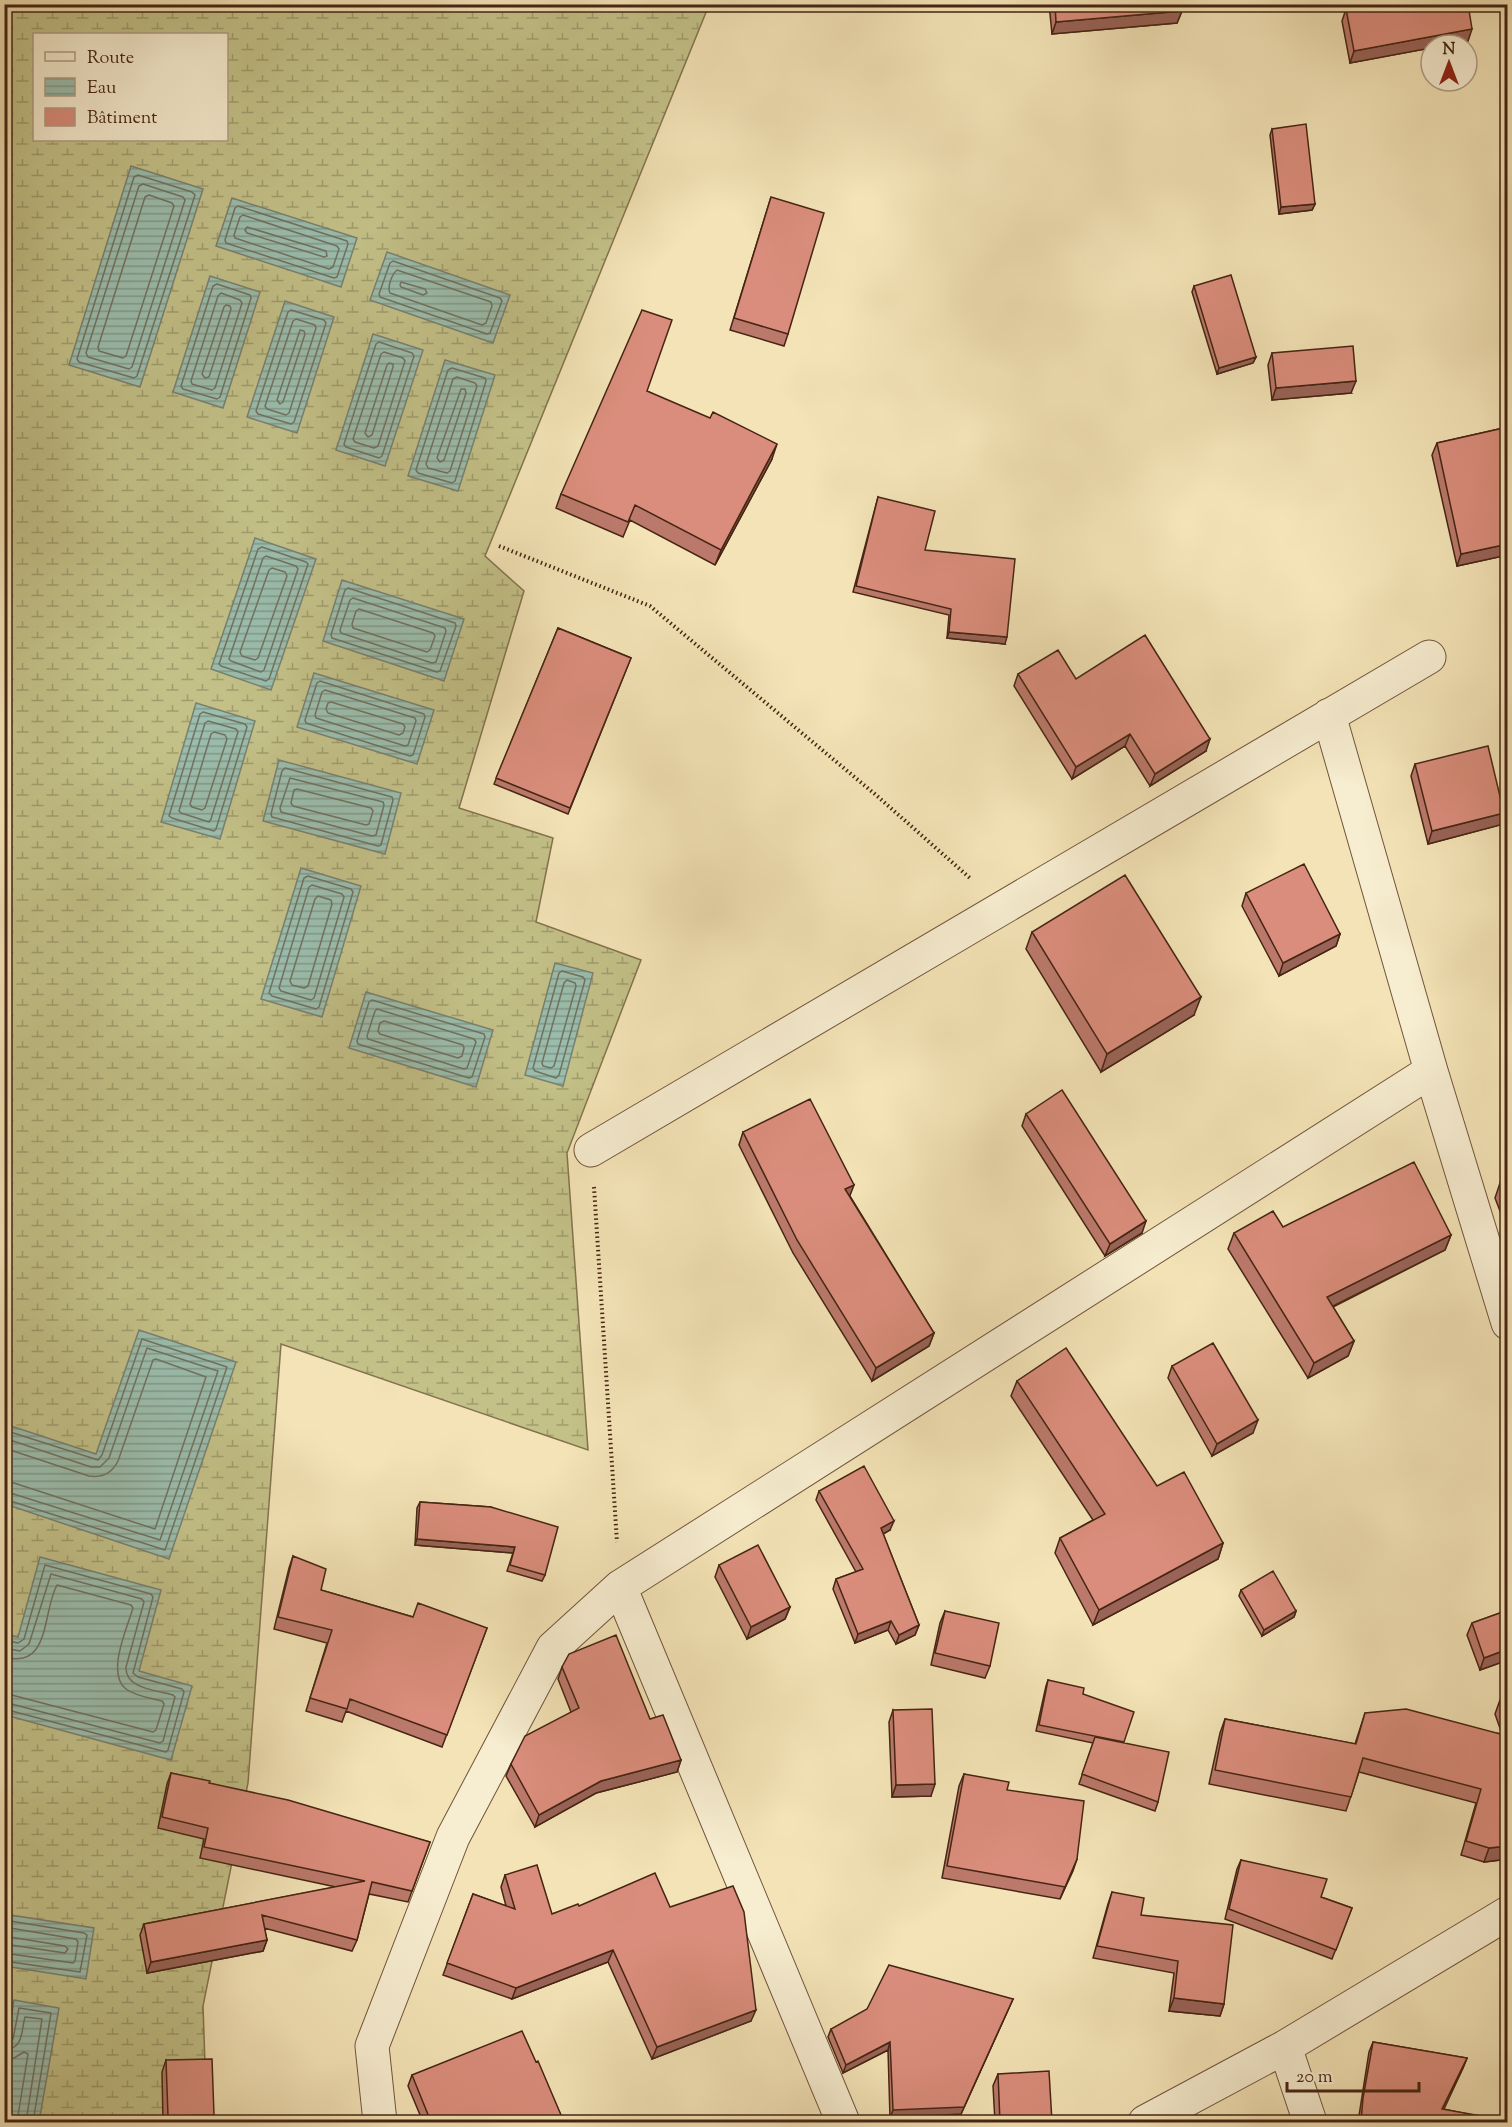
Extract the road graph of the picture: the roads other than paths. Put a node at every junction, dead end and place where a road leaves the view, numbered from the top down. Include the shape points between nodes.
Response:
1 (1429, 657) dead end
2 (1329, 715) junction
3 (1431, 1071) junction
4 (591, 1150) road end
5 (1508, 1323) edge
6 (620, 1587) junction
7 (1508, 1913) edge
8 (1285, 2047) junction
9 (380, 2122) edge
10 (843, 2122) edge
11 (1145, 2122) edge
12 (1310, 2122) edge

1 - 2 street
2 - 3 street
2 - 4 street
3 - 5 street
3 - 6 street
6 - 9 street via 553,1648 453,1837 372,2046
6 - 10 street
7 - 8 street
8 - 11 street
8 - 12 street

